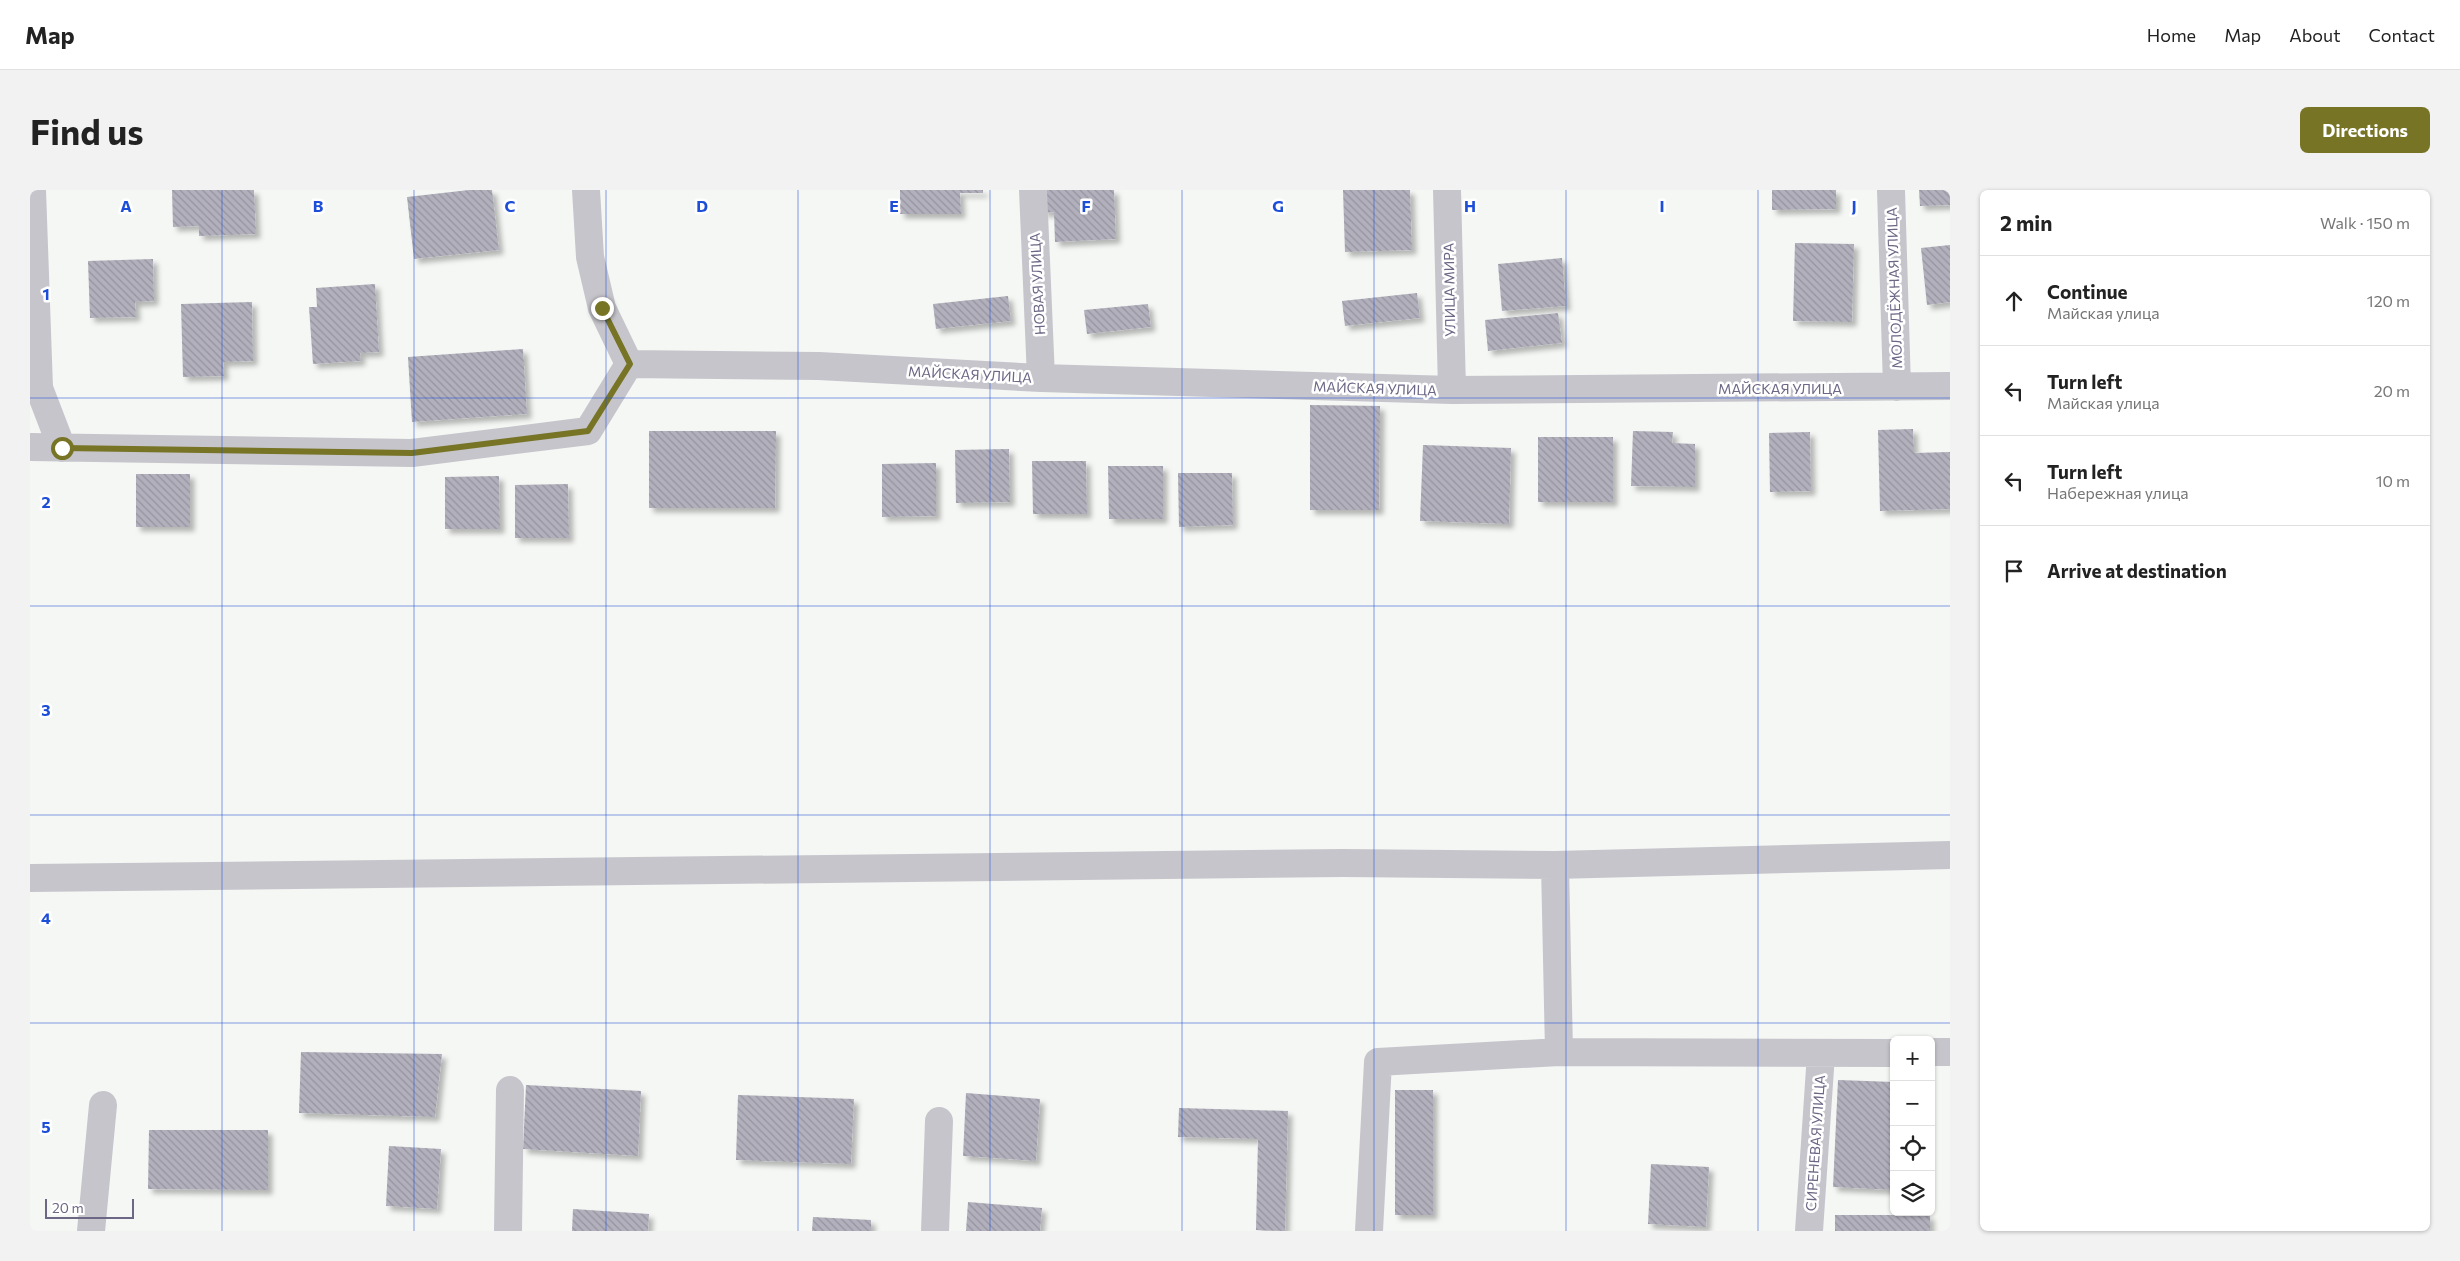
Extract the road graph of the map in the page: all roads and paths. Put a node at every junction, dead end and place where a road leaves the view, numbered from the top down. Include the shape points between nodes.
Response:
1 (32, 190) edge
2 (586, 190) edge
3 (1033, 190) edge
4 (1447, 190) edge
5 (1891, 190) edge
6 (630, 364) junction
7 (1041, 378) junction
8 (1950, 386) edge
9 (1897, 387) junction
10 (1452, 390) junction
11 (30, 447) edge
12 (62, 448) junction
13 (1950, 856) edge
14 (1555, 865) junction
15 (30, 878) edge
16 (1559, 1052) junction
17 (1935, 1052) edge
18 (1950, 1052) edge
19 (1890, 1053) edge
20 (1820, 1054) junction
21 (510, 1090) dead end
22 (103, 1105) dead end
23 (939, 1121) dead end
24 (91, 1231) edge
25 (508, 1231) edge
26 (935, 1231) edge
27 (1369, 1231) edge
28 (1809, 1231) edge

1 - 12 street via 39,388
2 - 6 street via 590,257 602,308
3 - 7 street, НОВАЯ УЛИЦА
4 - 10 street, УЛИЦА МИРА
5 - 9 street, МОЛОДЁЖНАЯ УЛИЦА
6 - 7 street, МАЙСКАЯ УЛИЦА via 819,366
6 - 12 street via 588,431 412,453
7 - 10 street, МАЙСКАЯ УЛИЦА
8 - 9 street, МАЙСКАЯ УЛИЦА
9 - 10 street, МАЙСКАЯ УЛИЦА
11 - 12 street
13 - 14 street
14 - 15 street via 1343,863
14 - 16 street
16 - 20 street
16 - 27 street via 1378,1062
17 - 18 street
19 - 20 street
20 - 28 street, СИРЕНЕВАЯ УЛИЦА
21 - 25 street
22 - 24 street
23 - 26 street

